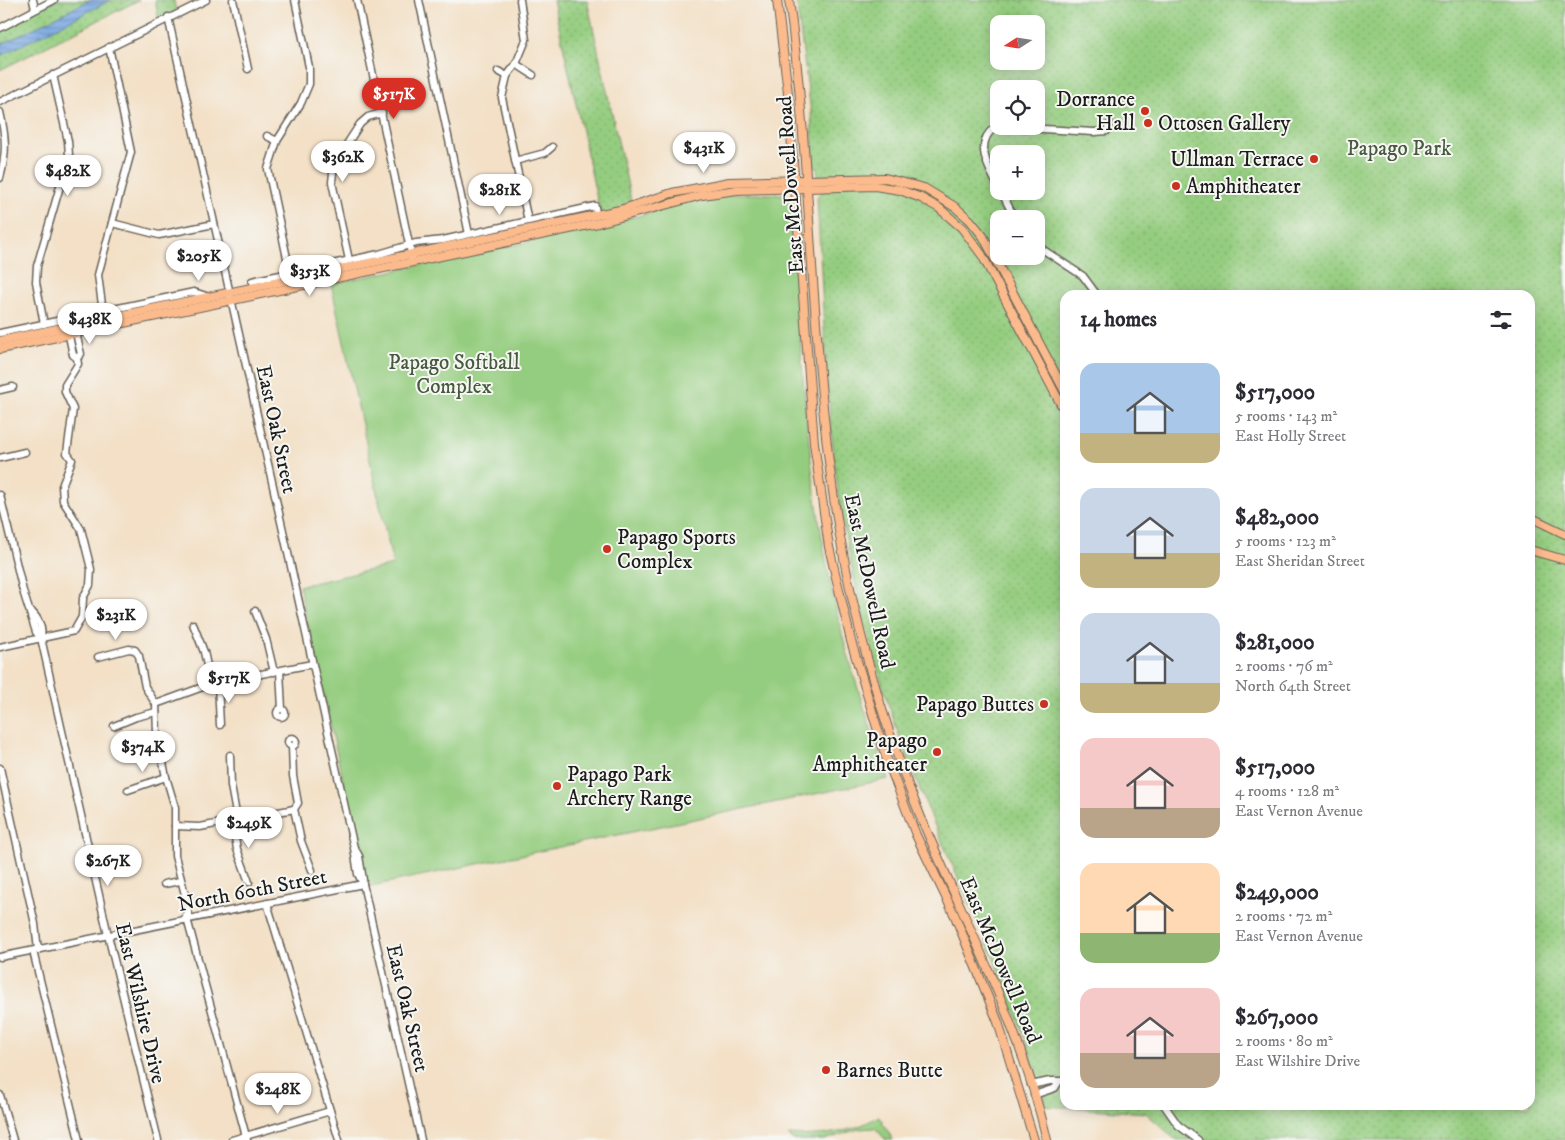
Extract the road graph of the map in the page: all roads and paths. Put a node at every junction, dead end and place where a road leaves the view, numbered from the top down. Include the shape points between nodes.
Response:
1 (32, 0) edge
2 (54, 0) edge
3 (206, 0) edge
4 (233, 0) edge
5 (295, 0) edge
6 (357, 0) edge
7 (419, 0) edge
8 (520, 0) edge
9 (789, 0) edge
10 (778, 1) edge
11 (36, 9) junction
12 (168, 17) junction
13 (0, 28) edge
14 (109, 47) junction
15 (796, 56) junction
16 (516, 64) junction
17 (248, 69) dead end
18 (498, 70) dead end
19 (53, 75) junction
20 (533, 75) dead end
21 (507, 76) junction
22 (0, 102) edge
23 (0, 112) edge
24 (382, 114) junction
25 (1110, 124) dead end
26 (267, 136) dead end
27 (277, 140) junction
28 (552, 147) dead end
29 (515, 161) junction
30 (990, 171) edge
31 (0, 178) edge
32 (795, 179) junction
33 (807, 179) junction
34 (796, 188) junction
35 (808, 188) junction
36 (680, 195) junction
37 (596, 215) junction
38 (528, 221) junction
39 (112, 224) junction
40 (214, 224) junction
41 (469, 234) junction
42 (410, 244) junction
43 (1045, 251) edge
44 (413, 259) junction
45 (349, 260) junction
46 (290, 272) junction
47 (252, 281) dead end
48 (1094, 290) edge
49 (210, 298) junction
50 (231, 298) junction
51 (104, 312) junction
52 (44, 324) junction
53 (72, 331) junction
54 (0, 332) edge
55 (0, 341) edge
56 (0, 349) edge
57 (1060, 382) edge
58 (13, 387) dead end
59 (0, 390) edge
60 (1060, 403) edge
61 (25, 452) dead end
62 (0, 458) edge
63 (0, 495) edge
64 (1535, 519) edge
65 (1565, 534) edge
66 (1535, 551) edge
67 (1565, 560) edge
68 (255, 611) dead end
69 (194, 624) dead end
70 (41, 638) junction
71 (0, 647) edge
72 (98, 657) dead end
73 (312, 664) junction
74 (277, 671) junction
75 (215, 684) junction
76 (156, 704) junction
77 (282, 709) dead end
78 (156, 712) junction
79 (220, 725) dead end
80 (114, 726) dead end
81 (292, 746) dead end
82 (230, 755) dead end
83 (0, 768) edge
84 (166, 777) junction
85 (128, 790) dead end
86 (294, 808) junction
87 (235, 820) junction
88 (175, 826) junction
89 (312, 870) dead end
90 (180, 881) junction
91 (249, 882) dead end
92 (164, 884) dead end
93 (363, 884) junction
94 (267, 903) junction
95 (188, 919) junction
96 (108, 936) junction
97 (35, 950) junction
98 (0, 957) edge
99 (999, 1025) junction
100 (1060, 1082) edge
101 (1060, 1084) edge
102 (1032, 1085) junction
103 (1034, 1094) junction
104 (0, 1095) edge
105 (1168, 1110) edge
106 (330, 1111) junction
107 (246, 1138) edge
108 (13, 1140) edge
109 (79, 1140) edge
110 (158, 1140) edge
111 (232, 1140) edge
112 (339, 1140) edge
113 (420, 1140) edge
114 (1034, 1140) edge
115 (1047, 1140) edge
116 (1198, 1140) edge

1 - 11 street
2 - 11 street
3 - 12 street
4 - 17 street
5 - 27 street via 309,67 309,84 301,104
6 - 24 street
7 - 41 street
8 - 16 street via 526,40
9 - 15 main road, East McDowell Road
10 - 15 main road via 786,14
10 - 32 main road, East McDowell Road
11 - 13 street
12 - 14 street
12 - 40 street, East Oak Street
14 - 19 street
14 - 39 street via 131,152
15 - 33 main road, East McDowell Road
16 - 20 street
16 - 21 street
18 - 21 street
19 - 22 street
19 - 52 street via 69,155 37,266 36,282
21 - 29 street via 502,98
23 - 31 street via 6,156
24 - 42 street
24 - 45 street via 368,117 360,124 332,170
25 - 30 street via 1107,131 1094,132 994,128 986,136 986,163
26 - 27 street
27 - 46 street via 269,173
28 - 29 street via 546,153
29 - 38 street
32 - 33 main road
32 - 34 main road, East McDowell Road
32 - 36 main road via 729,182
33 - 35 main road, East McDowell Road
33 - 57 main road via 893,179 924,188 956,207 988,245
34 - 35 main road
34 - 36 main road
34 - 99 main road, East McDowell Road via 816,462 829,547 851,642 895,782 972,954
35 - 60 main road via 870,186 895,189 927,201 956,221 982,255
35 - 102 main road, East McDowell Road via 829,465 842,553 861,634 902,771 989,968
36 - 37 main road
36 - 44 main road via 606,222
37 - 38 street via 595,206
37 - 44 main road
38 - 41 street
39 - 40 street via 159,235
39 - 51 street via 98,275
40 - 50 street, East Oak Street
41 - 42 street
42 - 44 street
42 - 45 street
43 - 48 street via 1069,266
44 - 50 main road
45 - 46 street
46 - 47 street
49 - 50 main road
49 - 51 street via 194,292
49 - 53 main road
50 - 53 main road
50 - 73 street, East Oak Street
51 - 52 street
52 - 54 street
53 - 55 main road
53 - 56 main road
53 - 70 street via 73,355 78,364 65,385 73,409 67,453 72,460 62,486 63,500 81,529 91,569 90,585 83,598 82,617 74,631
58 - 59 street
61 - 62 street
63 - 70 street, East Wilshire Drive via 23,591 43,630
64 - 65 main road
66 - 67 main road
68 - 74 street
69 - 75 street
70 - 71 street
70 - 96 street, East Wilshire Drive
72 - 76 street via 135,650 145,687
73 - 74 street
73 - 93 street, East Oak Street via 358,874
74 - 75 street
74 - 77 street
75 - 76 street
75 - 79 street
76 - 78 street
78 - 80 street
78 - 84 street
81 - 86 street via 298,798
82 - 87 street
83 - 97 street via 35,924
84 - 85 street
84 - 88 street via 175,807
86 - 87 street
86 - 89 street
87 - 88 street via 200,827
87 - 91 street via 237,849
88 - 90 street via 175,856
90 - 92 street
90 - 95 street
93 - 94 street, North 60th Street
93 - 113 street, East Oak Street
94 - 95 street, North 60th Street
94 - 106 street
95 - 96 street, North 60th Street
95 - 107 street
96 - 97 street, North 60th Street
96 - 110 street, East Wilshire Drive
97 - 98 street, North 60th Street
97 - 109 street
99 - 103 main road via 1005,1029 1024,1086
99 - 114 main road, East McDowell Road
100 - 102 street
101 - 103 street
102 - 103 main road, East McDowell Road
103 - 115 main road, East McDowell Road
104 - 108 street
105 - 116 street via 1178,1125
106 - 107 street
106 - 112 street
107 - 111 street

